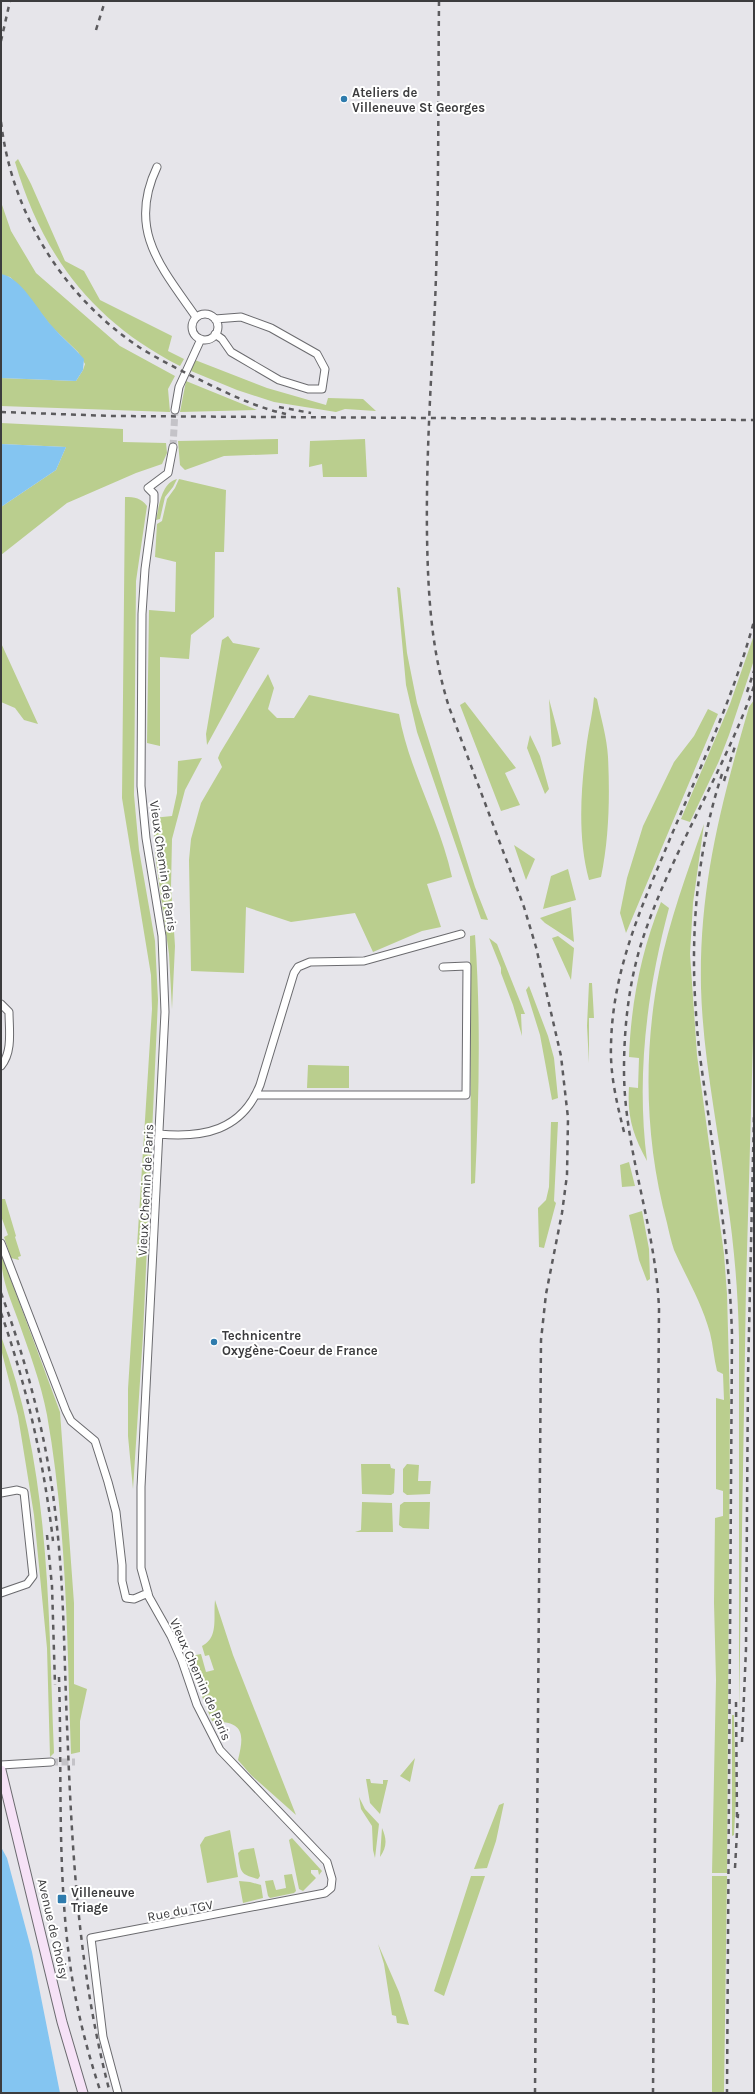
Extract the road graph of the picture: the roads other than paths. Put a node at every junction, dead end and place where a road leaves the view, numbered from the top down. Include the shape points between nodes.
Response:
1 (157, 167) dead end
2 (196, 317) junction
3 (215, 319) junction
4 (215, 334) junction
5 (200, 339) junction
6 (175, 410) tunnel mouth
7 (173, 448) tunnel mouth
8 (461, 934) dead end
9 (443, 967) dead end
10 (1, 1004) edge
11 (1, 1066) edge
12 (256, 1095) junction
13 (159, 1134) junction
14 (1, 1243) edge
15 (1, 1494) edge
16 (1, 1593) edge
17 (148, 1593) junction
18 (51, 1762) tunnel mouth
19 (1, 1764) edge
20 (1, 1770) edge
21 (331, 1888) joint
22 (83, 2093) edge
23 (118, 2093) edge

1 - 2 street via 145,210 149,238 162,267
2 - 3 street via 206,314
2 - 5 street via 192,330
3 - 4 street
3 - 4 street via 241,317 271,328 317,354 325,369 322,389 308,389 279,380 231,352
4 - 5 street via 208,339
5 - 6 street via 178,387
7 - 13 street, Vieux Chemin de Paris via 168,473 148,488 154,494 154,502 142,614 141,786 146,838 162,936 164,975
8 - 12 street via 372,960 310,962 298,967
9 - 12 street via 467,966 466,1095
10 - 11 street via 9,1012 9,1052
12 - 13 street via 239,1115 217,1130 187,1135
13 - 17 street, Vieux Chemin de Paris via 140,1539 141,1568
14 - 17 street via 66,1411 71,1421 95,1441 116,1512 122,1581 126,1598 134,1599
15 - 16 street via 17,1490 24,1492 32,1557 32,1580
17 - 21 street, Vieux Chemin de Paris via 176,1647 197,1705 220,1750 327,1862 332,1874
18 - 19 street
20 - 22 main road, Avenue de Choisy via 62,2022
21 - 23 street, Rue du TGV via 325,1894 91,1938 104,2037

